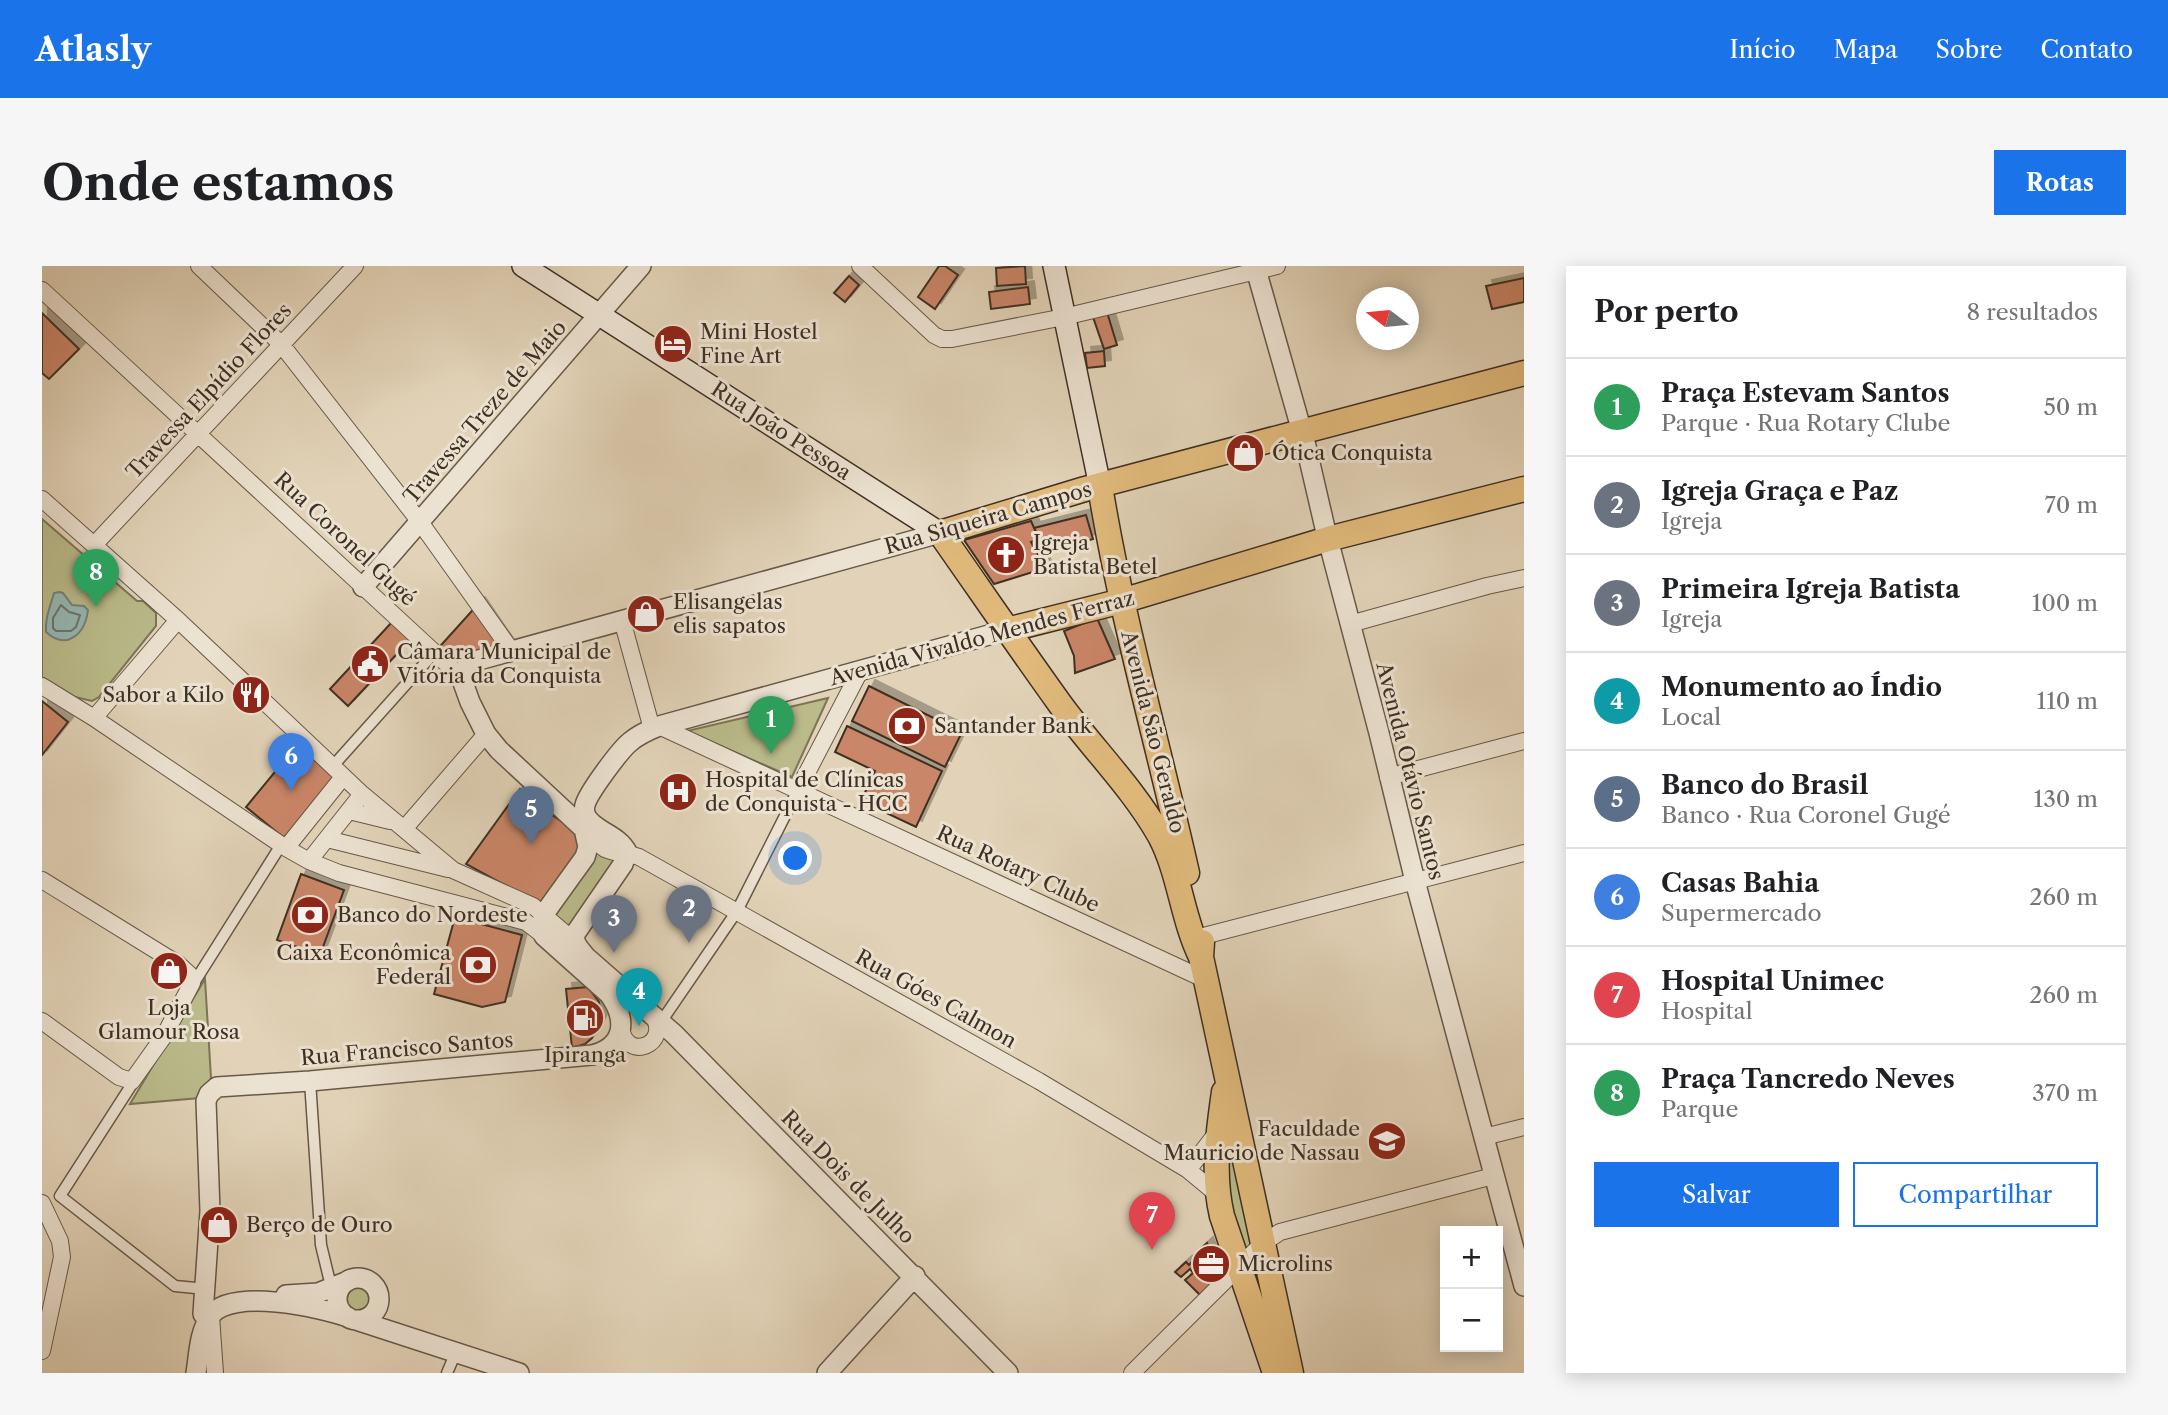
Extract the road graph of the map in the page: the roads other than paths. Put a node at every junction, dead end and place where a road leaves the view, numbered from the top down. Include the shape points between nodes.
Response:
1 (200, 266) edge
2 (355, 266) edge
3 (523, 266) edge
4 (641, 266) edge
5 (860, 266) edge
6 (1054, 266) edge
7 (1277, 266) edge
8 (1256, 268) edge
9 (42, 290) edge
10 (599, 314) junction
11 (1064, 317) junction
12 (281, 344) junction
13 (1524, 373) edge
14 (1302, 432) junction
15 (198, 434) junction
16 (1100, 486) junction
17 (1524, 489) edge
18 (42, 499) edge
19 (420, 522) junction
20 (940, 533) junction
21 (1328, 539) junction
22 (94, 545) junction
23 (1524, 578) edge
24 (363, 587) junction
25 (1122, 601) junction
26 (178, 620) junction
27 (622, 620) junction
28 (1350, 624) junction
29 (1007, 630) junction
30 (511, 650) junction
31 (434, 653) junction
32 (860, 671) junction
33 (461, 677) junction
34 (42, 686) edge
35 (94, 718) junction
36 (656, 727) junction
37 (486, 734) junction
38 (1524, 741) edge
39 (338, 772) junction
40 (1388, 777) junction
41 (798, 790) junction
42 (362, 794) junction
43 (1170, 795) junction
44 (588, 797) junction
45 (1138, 803) junction
46 (559, 805) junction
47 (349, 811) junction
48 (400, 825) junction
49 (586, 836) junction
50 (327, 839) junction
51 (283, 847) junction
52 (626, 852) junction
53 (1524, 853) edge
54 (309, 861) junction
55 (453, 870) junction
56 (42, 880) edge
57 (1415, 881) junction
58 (737, 911) junction
59 (544, 914) junction
60 (544, 936) junction
61 (576, 940) junction
62 (1200, 953) junction
63 (192, 986) junction
64 (654, 1016) junction
65 (42, 1021) edge
66 (620, 1029) junction
67 (134, 1081) junction
68 (310, 1081) junction
69 (1228, 1127) junction
70 (1524, 1127) edge
71 (1484, 1137) junction
72 (1188, 1170) junction
73 (1493, 1176) junction
74 (1217, 1194) junction
75 (42, 1203) edge
76 (1262, 1244) junction
77 (1240, 1266) junction
78 (915, 1276) junction
79 (339, 1280) junction
80 (1524, 1286) edge
81 (206, 1289) junction
82 (213, 1312) junction
83 (352, 1319) junction
84 (42, 1351) edge
85 (456, 1352) junction
86 (194, 1368) edge
87 (215, 1373) edge
88 (447, 1373) edge
89 (519, 1373) edge
90 (827, 1373) edge
91 (1008, 1373) edge
92 (1132, 1373) edge
93 (1275, 1373) edge
94 (1290, 1373) edge

1 - 12 street
2 - 12 street, Travessa Elpídio Flores
3 - 10 main road, Rua João Pessoa
4 - 10 street, Travessa Treze de Maio
5 - 11 street via 942,339
6 - 11 main road, Avenida São Geraldo
7 - 8 street
8 - 11 street
8 - 14 street, Avenida Otávio Santos
9 - 15 street, Rua Coronel Gugé
10 - 19 street, Travessa Treze de Maio
10 - 20 main road, Rua João Pessoa
11 - 16 main road, Avenida São Geraldo
12 - 15 street, Travessa Elpídio Flores
12 - 19 street
13 - 14 main road, Rua Siqueira Campos
14 - 16 main road, Rua Siqueira Campos
14 - 21 street, Avenida Otávio Santos
15 - 22 street, Travessa Elpídio Flores
15 - 24 street, Rua Coronel Gugé
16 - 20 main road, Rua Siqueira Campos
16 - 25 main road, Avenida São Geraldo
17 - 21 main road, Avenida Vivaldo Mendes Ferraz
18 - 22 street
19 - 24 street, Travessa Treze de Maio
19 - 30 street
20 - 27 street, Rua Siqueira Campos
20 - 29 main road, Rua João Pessoa
21 - 25 main road, Avenida Vivaldo Mendes Ferraz
21 - 28 street, Avenida Otávio Santos
22 - 26 street
23 - 28 street
24 - 31 street, Rua Coronel Gugé
25 - 29 main road, Avenida Vivaldo Mendes Ferraz
25 - 43 main road, Avenida São Geraldo
26 - 35 street
26 - 39 street
27 - 30 street, Rua Siqueira Campos
27 - 36 street
28 - 40 street, Avenida Otávio Santos
29 - 32 street, Avenida Vivaldo Mendes Ferraz
29 - 45 main road, Rua João Pessoa
30 - 33 street, Rua Siqueira Campos via 468,663
31 - 33 street, Rua Coronel Gugé
31 - 39 street
32 - 36 street, Avenida Vivaldo Mendes Ferraz
32 - 41 street
33 - 37 street, Rua Coronel Gugé
34 - 35 street
35 - 51 street
36 - 41 street, Rua Rotary Clube
36 - 44 street, Avenida Vivaldo Mendes Ferraz via 631,741
37 - 46 street, Rua Coronel Gugé
37 - 48 street
38 - 40 street
39 - 42 street
39 - 51 street
40 - 57 street, Avenida Otávio Santos
41 - 58 street
41 - 62 street, Rua Rotary Clube
42 - 47 street
42 - 48 street
43 - 45 main road via 1152,786
43 - 62 main road, Avenida São Geraldo
44 - 46 street via 572,809
44 - 52 street via 584,812 588,819 619,841
45 - 62 main road, Rua João Pessoa via 1160,837 1176,875
46 - 49 street, Rua Coronel Gugé
47 - 48 street
47 - 50 street
48 - 55 street
49 - 52 street, Rua Góes Calmon via 614,852
49 - 59 street via 585,857
50 - 54 street
50 - 55 street
51 - 54 street
51 - 63 street
52 - 58 street, Rua Góes Calmon
52 - 61 street
53 - 57 street
54 - 60 street via 526,922
55 - 59 street
56 - 63 street via 178,964 190,975
57 - 62 street
57 - 71 street, Avenida Otávio Santos
58 - 64 street
58 - 72 street, Rua Góes Calmon
59 - 60 street
59 - 61 street
60 - 66 street via 609,994 619,1010
61 - 64 street, Rua Dois de Julho via 603,973
62 - 69 main road, Avenida São Geraldo via 1226,1074
63 - 67 street
64 - 66 street via 639,1009 630,1012
64 - 66 street via 658,1031 645,1046 628,1043
64 - 78 street, Rua Dois de Julho
65 - 67 street via 125,1080
66 - 68 street, Rua Francisco Santos via 612,1046 592,1055
67 - 81 street via 60,1196 175,1286
68 - 79 street via 321,1245
68 - 81 street, Rua Francisco Santos via 217,1087 207,1097
69 - 72 street
69 - 74 main road, Avenida São Geraldo via 1215,1162
69 - 76 main road, Avenida São Geraldo
70 - 71 street
71 - 73 street, Avenida Otávio Santos
72 - 74 street, Rua Góes Calmon
73 - 76 street via 1280,1232
73 - 80 street, Avenida Otávio Santos
74 - 77 main road, Avenida São Geraldo
75 - 84 street via 60,1241 62,1257
76 - 77 street
76 - 94 main road, Avenida São Geraldo
77 - 92 street
77 - 93 main road, Avenida São Geraldo
78 - 90 street
78 - 91 street, Rua Dois de Julho
79 - 82 street via 318,1293 298,1296 215,1295 208,1303
79 - 83 street via 339,1308
79 - 83 street via 367,1280 378,1293 379,1303 368,1318
81 - 82 street
82 - 83 street via 236,1303 260,1302 321,1309
82 - 86 street
82 - 86 street via 201,1336
82 - 87 street
83 - 85 street
85 - 88 street
85 - 89 street

